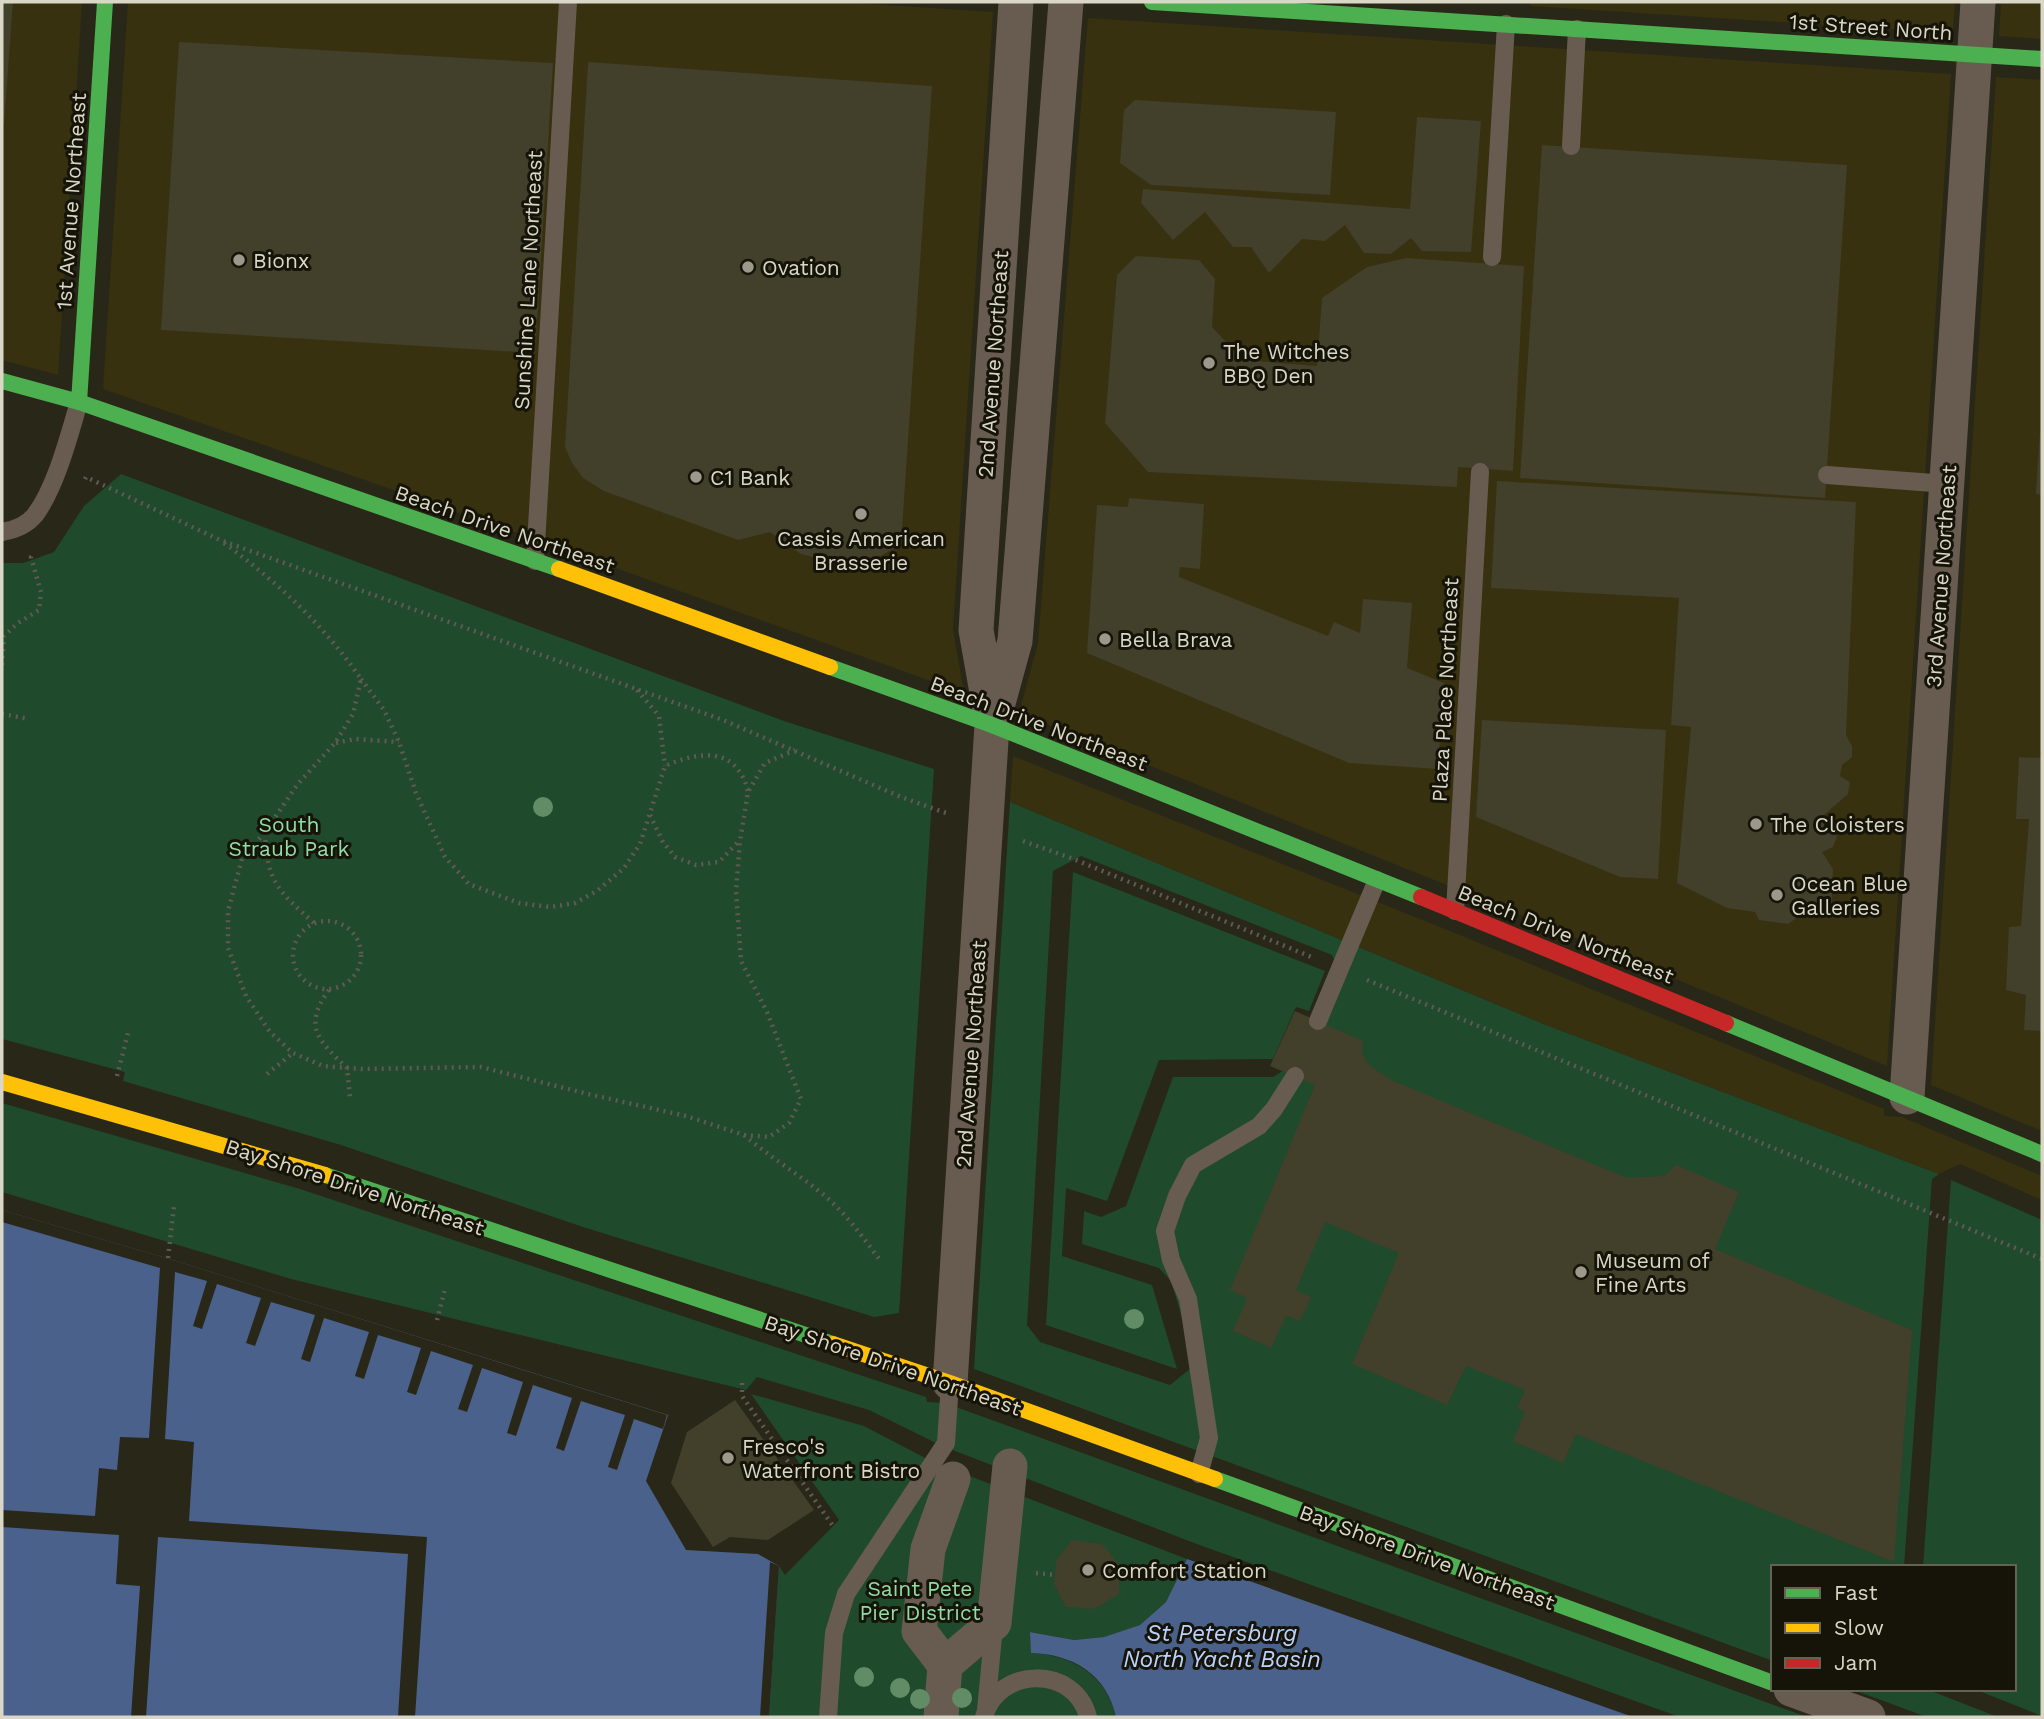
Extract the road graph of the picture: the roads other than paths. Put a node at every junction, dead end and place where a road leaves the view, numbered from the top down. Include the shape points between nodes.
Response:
1 (105, 2) edge
2 (568, 2) edge
3 (1016, 2) edge
4 (1066, 2) edge
5 (1152, 2) edge
6 (1978, 2) edge
7 (1507, 13) edge
8 (1577, 29) junction
9 (1974, 55) junction
10 (2042, 59) edge
11 (1571, 146) dead end
12 (1492, 257) dead end
13 (2, 381) edge
14 (79, 402) junction
15 (1480, 472) dead end
16 (1827, 475) dead end
17 (1947, 484) junction
18 (2, 532) edge
19 (535, 561) junction
20 (992, 725) junction
21 (1377, 880) junction
22 (1455, 911) junction
23 (1318, 1021) dead end
24 (1295, 1076) dead end
25 (2, 1082) edge
26 (1907, 1097) junction
27 (2042, 1154) edge
28 (950, 1383) junction
29 (1010, 1466) dead end
30 (1199, 1474) junction
31 (953, 1479) dead end
32 (994, 1622) junction
33 (945, 1665) junction
34 (1771, 1681) edge
35 (1796, 1691) edge
36 (985, 1714) edge
37 (828, 1717) edge
38 (941, 1717) edge
39 (1088, 1717) edge
40 (1868, 1717) edge

1 - 14 street, 1st Avenue Northeast
2 - 19 lane, Sunshine Lane Northeast
3 - 20 street, 2nd Avenue Northeast via 976,630
4 - 20 street, 2nd Avenue Northeast via 1015,641
5 - 7 street, 1st Street North
6 - 9 street, 3rd Avenue Northeast
7 - 8 street, 1st Street North
7 - 12 lane
8 - 9 street, 1st Street North
8 - 11 lane
9 - 10 street, 1st Street North
9 - 17 street, 3rd Avenue Northeast
13 - 14 street, Beach Drive Northeast
14 - 18 lane via 66,448 35,516
14 - 19 street, Beach Drive Northeast
15 - 22 lane, Plaza Place Northeast
16 - 17 lane
17 - 26 street, 3rd Avenue Northeast
19 - 20 street, Beach Drive Northeast
20 - 21 street, Beach Drive Northeast
20 - 28 street, 2nd Avenue Northeast
21 - 22 street, Beach Drive Northeast
21 - 23 lane
22 - 26 street, Beach Drive Northeast
24 - 30 lane via 1259,1126 1193,1165 1165,1231 1171,1261 1188,1299 1209,1438
25 - 28 street, Bay Shore Drive Northeast via 307,1169
26 - 27 street, Beach Drive Northeast
28 - 30 street, Bay Shore Drive Northeast
28 - 37 lane via 946,1443 846,1594 834,1633
29 - 32 street
30 - 34 street, Bay Shore Drive Northeast
31 - 33 street via 928,1549 919,1631
32 - 33 street
32 - 36 lane
33 - 38 street
35 - 40 street
36 - 39 lane via 996,1695 1009,1685 1043,1678 1075,1694

